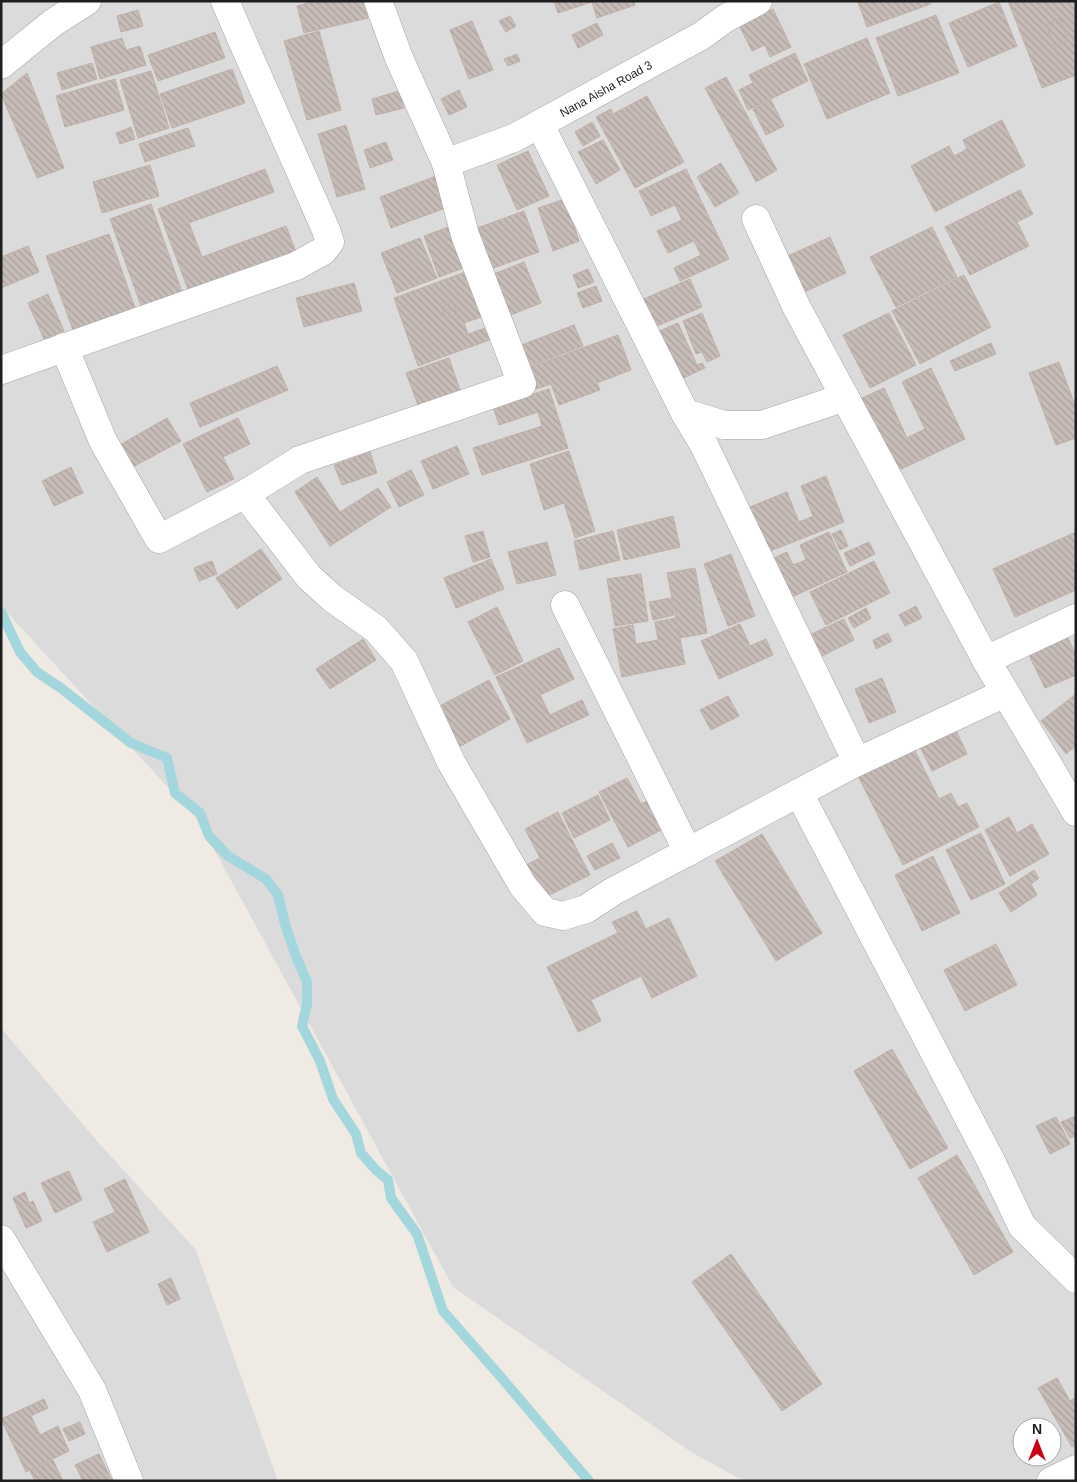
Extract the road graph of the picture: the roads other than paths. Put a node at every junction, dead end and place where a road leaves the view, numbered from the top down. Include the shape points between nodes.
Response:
1 (87, 1) edge
2 (225, 1) edge
3 (378, 1) edge
4 (758, 1) edge
5 (1, 65) edge
6 (540, 125) junction
7 (446, 163) junction
8 (756, 219) dead end
9 (64, 347) junction
10 (1, 370) edge
11 (845, 397) junction
12 (685, 413) junction
13 (245, 494) junction
14 (565, 605) dead end
15 (1076, 618) edge
16 (986, 660) junction
17 (1006, 693) junction
18 (857, 762) junction
19 (799, 793) junction
20 (1076, 812) edge
21 (688, 852) junction
22 (1, 1239) edge
23 (1076, 1279) edge
24 (1076, 1469) edge
25 (129, 1481) edge
26 (1052, 1481) edge

1 - 5 street via 54,22
2 - 9 street via 330,242 324,251 296,266
3 - 7 street via 399,58
4 - 6 street, Nana Aisha Road 3
6 - 7 street, Nana Aisha Road 3
6 - 12 street
7 - 13 street via 465,234 522,384 300,460
8 - 11 street via 797,308
9 - 10 street
9 - 13 street via 103,441 159,539
11 - 12 street via 762,425 724,425
11 - 16 street
12 - 18 street
13 - 21 street via 309,577 376,629 404,661 451,762 523,886 545,912 563,916 586,909
14 - 21 street
15 - 16 street
16 - 17 street
17 - 18 street
17 - 20 street
18 - 19 street
19 - 21 street
19 - 23 street via 1022,1226
22 - 25 street via 92,1390
24 - 26 street

